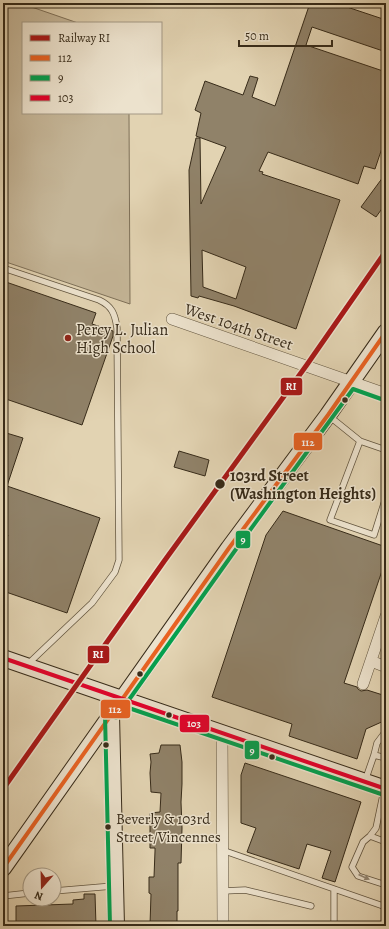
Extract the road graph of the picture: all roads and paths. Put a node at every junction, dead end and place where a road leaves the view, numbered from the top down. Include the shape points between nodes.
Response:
1 (3, 268) edge
2 (172, 319) dead end
3 (386, 332) edge
4 (351, 382) junction
5 (386, 394) edge
6 (328, 415) junction
7 (360, 441) junction
8 (386, 450) edge
9 (386, 497) edge
10 (386, 616) edge
11 (3, 658) edge
12 (371, 662) junction
13 (26, 666) junction
14 (386, 667) edge
15 (363, 684) dead end
16 (122, 699) junction
17 (111, 715) junction
18 (386, 731) edge
19 (222, 733) junction
20 (374, 754) junction
21 (386, 758) edge
22 (365, 782) junction
23 (385, 788) edge
24 (370, 836) junction
25 (386, 842) edge
26 (222, 850) junction
27 (3, 868) edge
28 (386, 885) edge
29 (115, 886) junction
30 (334, 889) junction
31 (62, 890) edge
32 (222, 891) junction
33 (22, 894) edge
34 (3, 896) edge
35 (311, 906) dead end
36 (386, 907) edge
37 (116, 926) edge
38 (223, 926) edge
39 (334, 926) edge

1 - 13 lane via 99,300 110,308 116,318 117,328 119,560 115,572 92,603
2 - 4 street, West 104th Street
3 - 4 main road
4 - 5 street, West 104th Street
4 - 6 main road
6 - 7 lane
6 - 16 main road
7 - 8 lane
7 - 9 lane via 330,520 374,535
10 - 12 street
11 - 13 main road
12 - 14 street
12 - 15 street
13 - 16 main road
16 - 17 main road
16 - 19 main road
17 - 27 main road
17 - 29 main road
18 - 20 lane via 377,743
19 - 22 main road
19 - 26 street
20 - 21 lane
20 - 22 lane
22 - 23 main road
23 - 24 lane via 376,828
24 - 25 lane
24 -> 28 lane via 363,842 352,866 358,876
26 - 30 lane
26 - 32 street
29 - 31 lane
29 - 37 main road
30 - 36 lane
30 - 39 lane
32 - 35 lane via 245,890
32 - 38 street
33 - 34 lane

